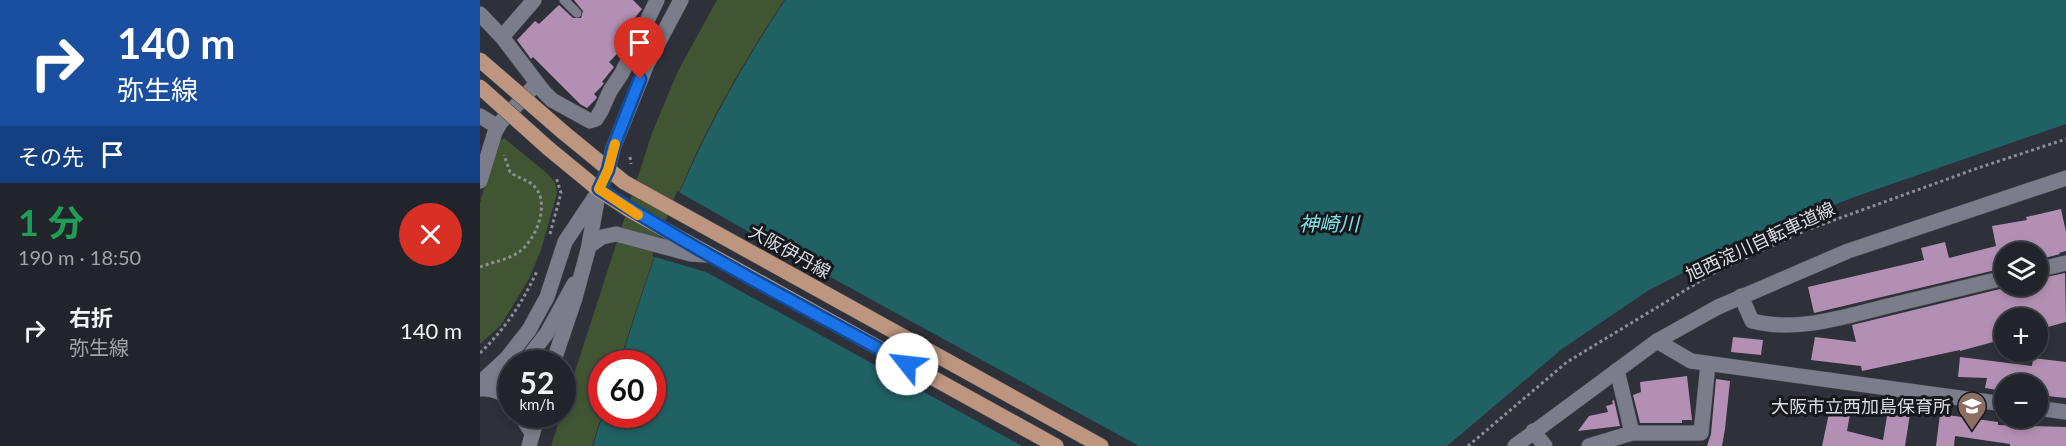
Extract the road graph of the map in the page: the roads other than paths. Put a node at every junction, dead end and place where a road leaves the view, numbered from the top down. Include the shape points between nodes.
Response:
1 (534, 0) edge
2 (564, 0) edge
3 (657, 0) edge
4 (681, 0) edge
5 (577, 13) dead end
6 (480, 14) edge
7 (502, 37) junction
8 (480, 60) edge
9 (537, 83) junction
10 (480, 87) edge
11 (480, 116) edge
12 (498, 127) junction
13 (608, 170) junction
14 (2066, 178) edge
15 (480, 181) edge
16 (599, 189) junction
17 (587, 252) junction
18 (708, 255) junction
19 (2066, 263) edge
20 (2048, 267) edge
21 (1994, 280) edge
22 (1741, 296) junction
23 (1657, 341) junction
24 (534, 350) edge
25 (558, 350) edge
26 (1708, 364) junction
27 (1617, 370) junction
28 (498, 378) edge
29 (480, 386) edge
30 (498, 392) edge
31 (1994, 403) edge
32 (2048, 410) edge
33 (2066, 412) edge
34 (1533, 431) junction
35 (1632, 433) junction
36 (1610, 443) edge
37 (1056, 446) edge
38 (1101, 446) edge
39 (1515, 446) edge
40 (1545, 446) edge
41 (1589, 446) edge

1 - 7 street
2 - 5 lane
3 - 9 street via 594,120 586,120 552,100
4 - 13 street via 647,64
6 - 7 street
7 - 9 street
8 - 13 main road, 大阪伊丹線, bridge
9 - 12 street
10 - 16 main road, bridge
11 - 12 street
12 - 15 street
13 - 16 street
13 - 38 main road, 大阪伊丹線
14 - 22 street via 1848,251
16 - 17 street
16 - 18 main road
16 - 29 street via 565,242 547,297 529,330
17 - 18 street via 597,239 607,235
17 - 24 street via 565,303
17 - 25 street
18 - 37 main road
19 - 20 street
21 - 22 street via 1828,321 1784,326 1752,321
22 - 23 street
23 - 26 street via 1692,361
23 - 27 street
26 - 31 street
26 - 35 street via 1701,433
27 - 34 street
27 - 35 street
28 - 29 street
29 - 30 street
32 - 33 street
34 - 39 street
34 - 40 street
35 - 36 street
36 - 41 street

